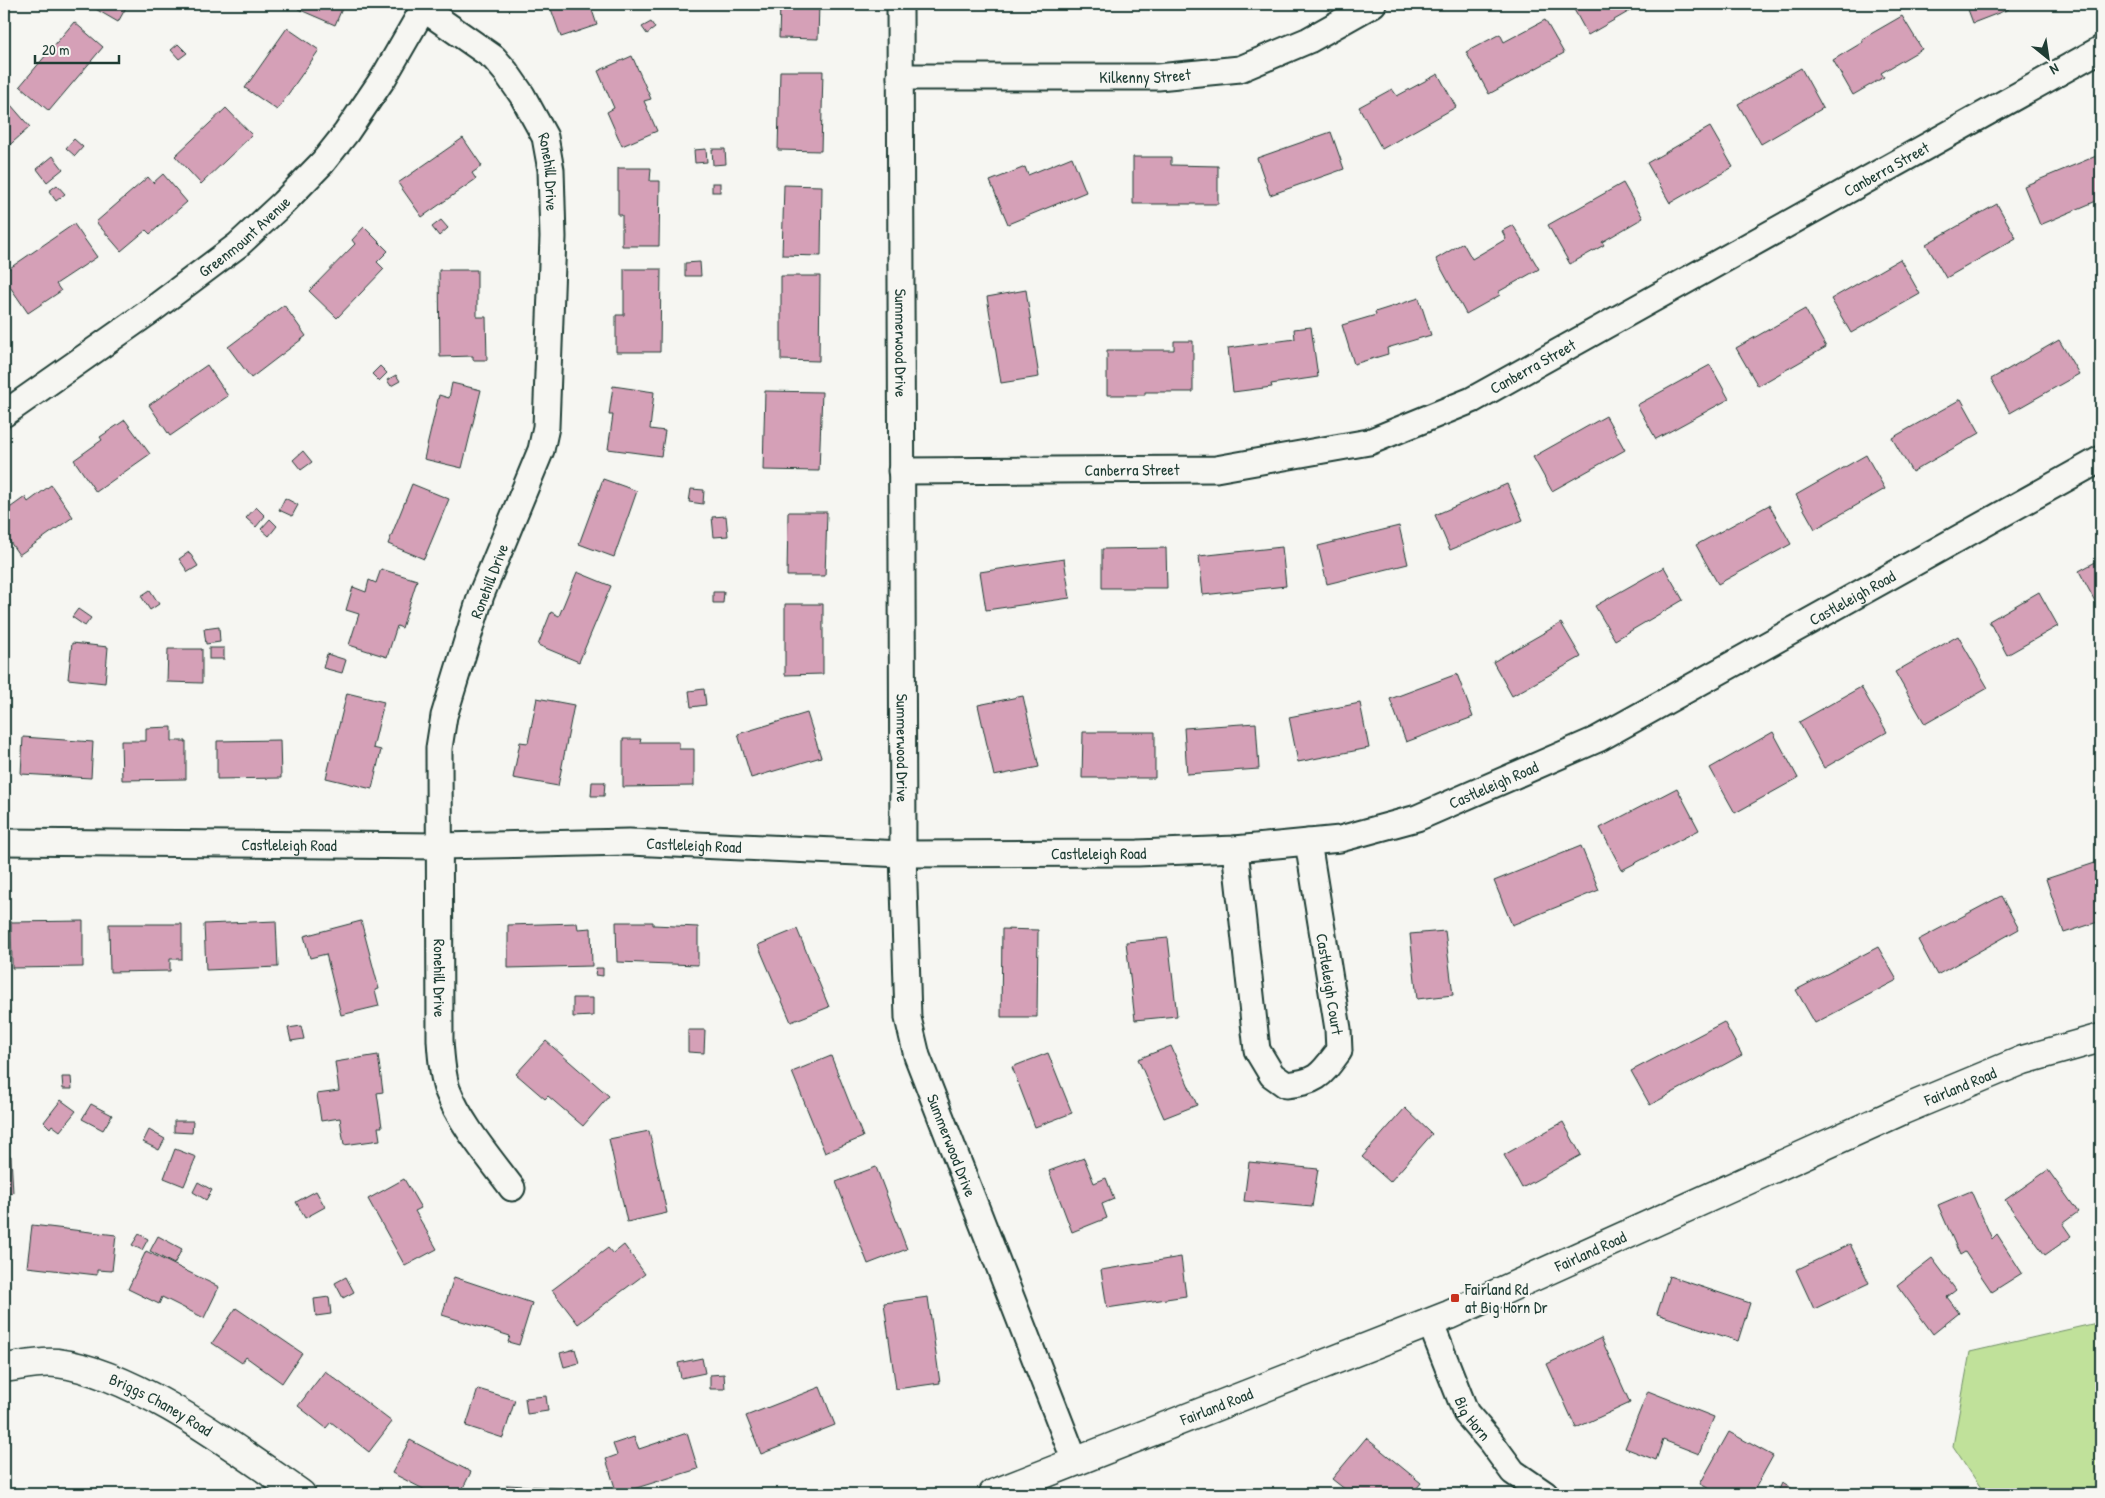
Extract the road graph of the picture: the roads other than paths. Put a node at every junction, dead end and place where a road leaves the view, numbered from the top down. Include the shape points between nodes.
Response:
1 (900, 4) edge
2 (1373, 4) edge
3 (425, 6) edge
4 (2101, 49) edge
5 (900, 77) junction
6 (4, 414) edge
7 (2101, 459) edge
8 (901, 471) junction
9 (4, 842) edge
10 (1308, 842) junction
11 (438, 846) junction
12 (1235, 849) junction
13 (903, 854) junction
14 (2101, 1038) edge
15 (512, 1188) dead end
16 (1430, 1322) junction
17 (4, 1368) edge
18 (1075, 1461) junction
19 (301, 1494) edge
20 (993, 1494) edge
21 (1545, 1494) edge

1 - 5 street, Summerwood Drive
2 - 5 street, Kilkenny Street via 1309,40 1240,69 1158,77
3 - 6 street, Greenmount Avenue via 384,77 346,133 283,203 238,245
3 - 11 street, Ronehill Drive via 494,58 522,95 545,137 551,170 553,237 546,427 535,466 481,595 444,716 439,748
4 - 8 street, Canberra Street via 1472,400 1369,442 1216,469
5 - 8 street, Summerwood Drive
7 - 10 street, Castleleigh Road via 1598,739 1417,818 1340,839
8 - 13 street, Summerwood Drive
9 - 11 street, Castleleigh Road
10 - 12 street, Castleleigh Road
10 - 12 street, Castleleigh Court via 1340,1051 1322,1074 1286,1085 1272,1075 1257,1050
11 - 13 street, Castleleigh Road via 629,842
11 - 15 street, Ronehill Drive via 443,1072 458,1113
12 - 13 street, Castleleigh Road via 1138,853
13 - 18 street, Summerwood Drive via 908,1018 917,1056
14 - 16 main road, Fairland Road via 2023,1060 1903,1110
16 - 18 main road, Fairland Road
16 - 21 street, Big Horn via 1466,1413 1513,1472
17 - 19 main road, Briggs Chaney Road via 54,1362 80,1367 123,1383 188,1419
18 - 20 main road, Fairland Road

